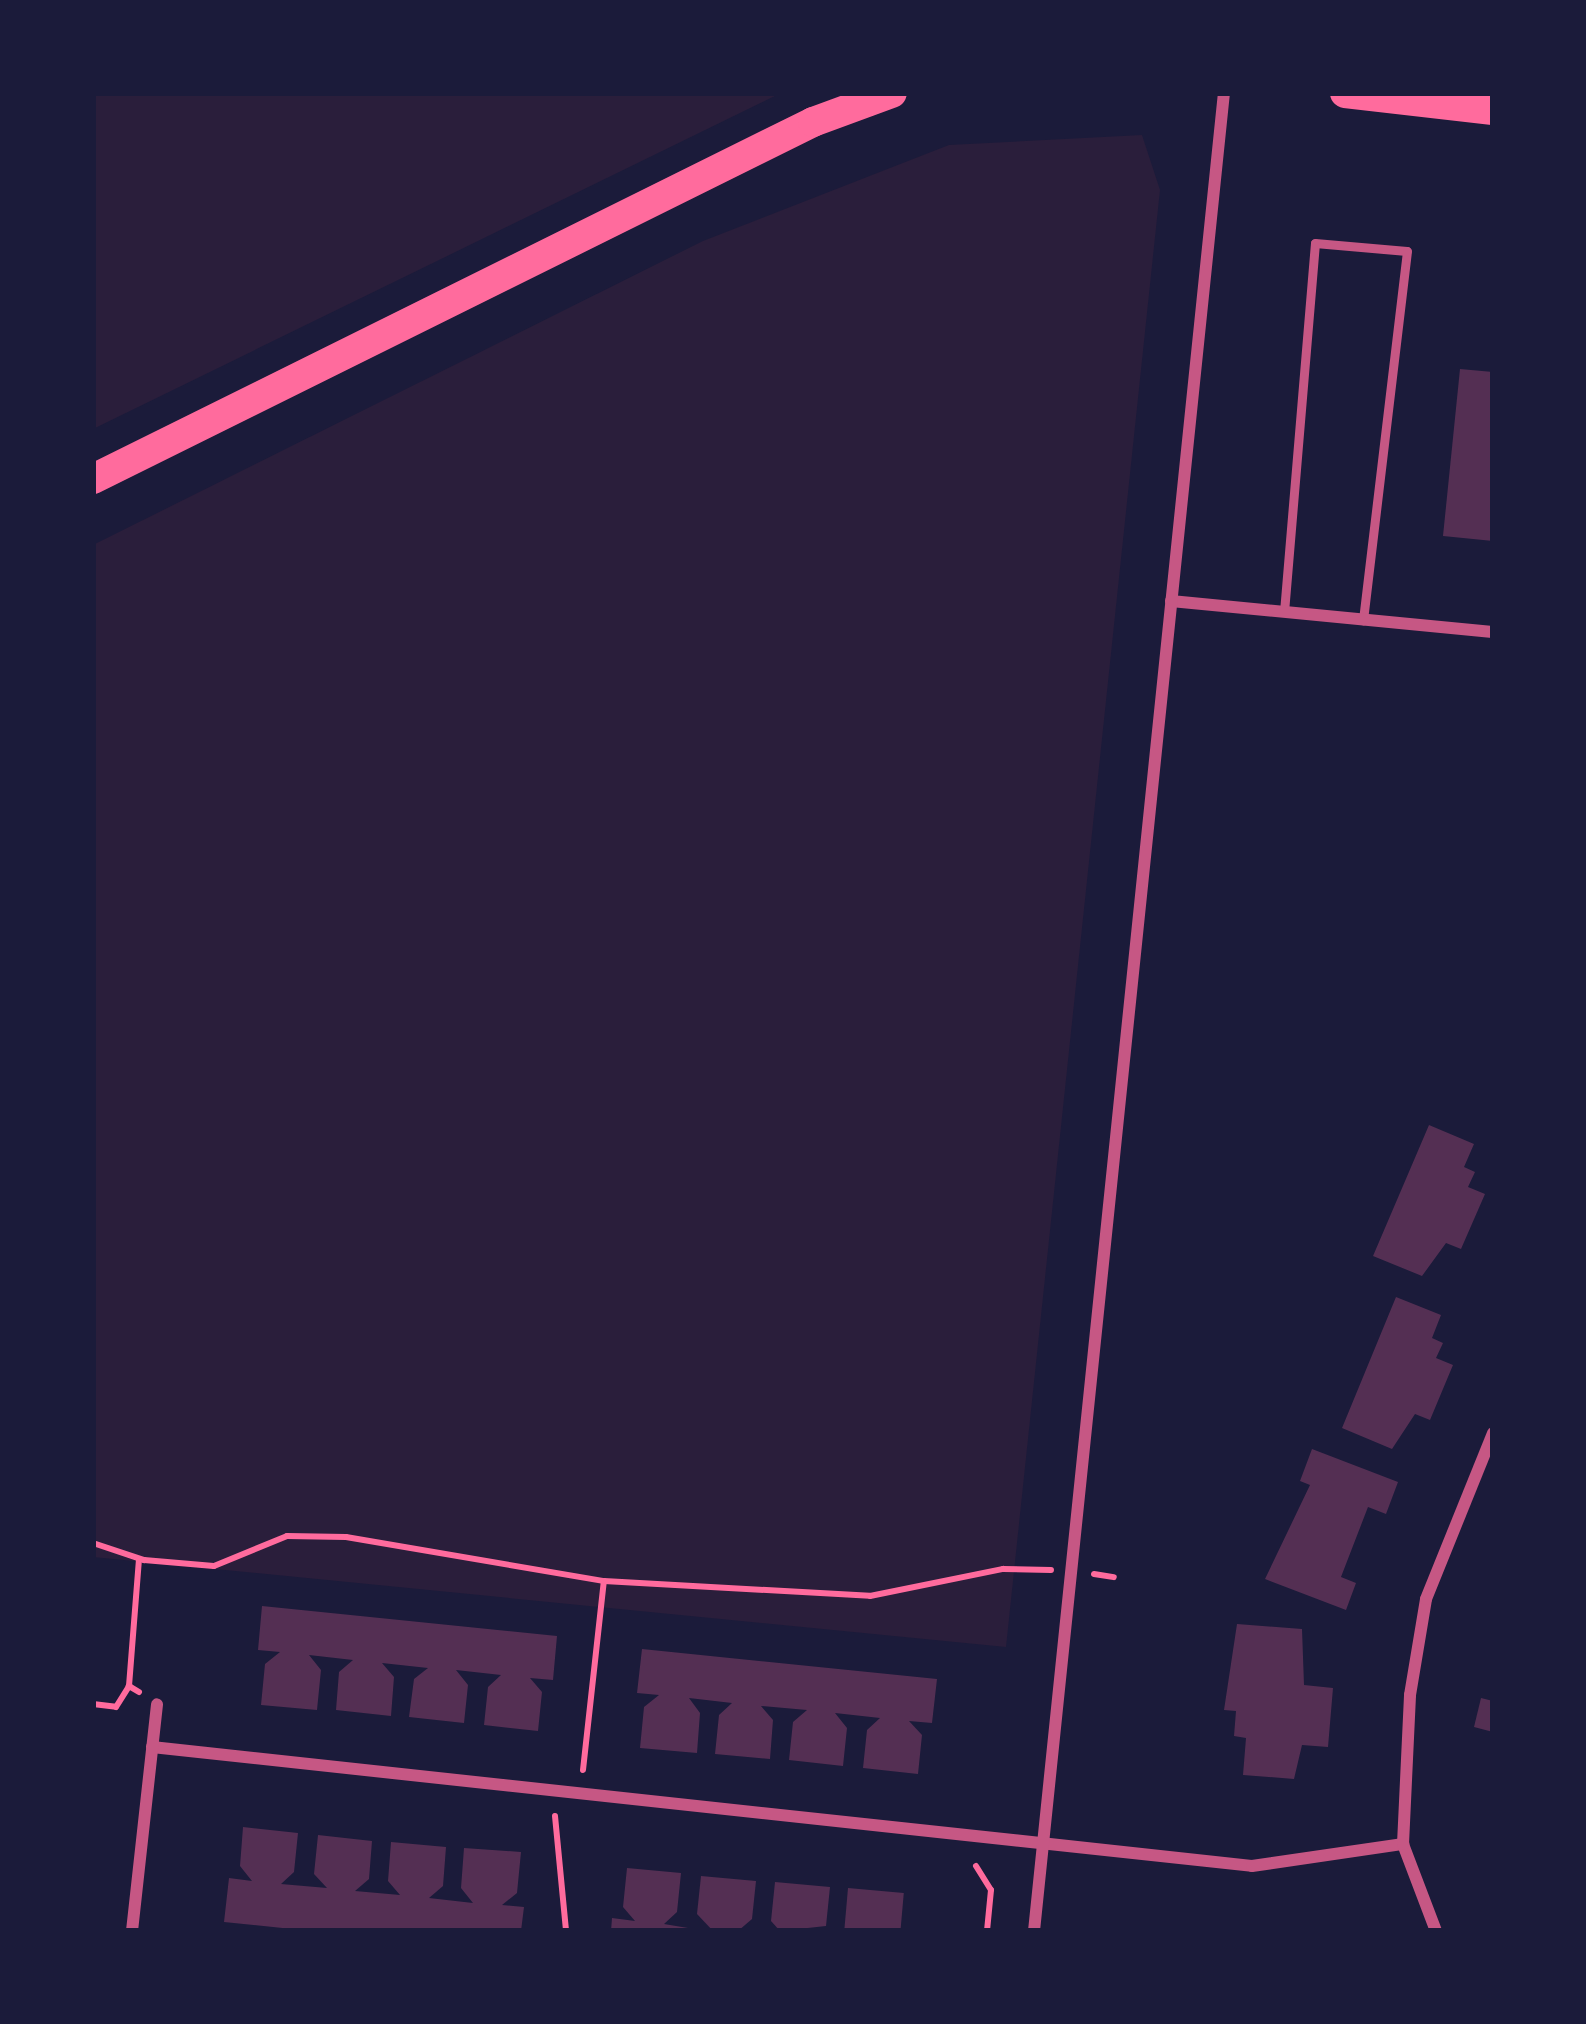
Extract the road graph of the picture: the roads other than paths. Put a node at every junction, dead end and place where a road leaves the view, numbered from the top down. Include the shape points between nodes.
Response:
1 (892, 93) edge
2 (1224, 93) edge
3 (1345, 93) edge
4 (1493, 110) edge
5 (93, 479) edge
6 (1172, 601) junction
7 (1284, 612) junction
8 (1363, 620) junction
9 (1493, 632) edge
10 (1493, 1433) edge
11 (157, 1704) road end
12 (152, 1747) junction
13 (1044, 1840) junction
14 (1403, 1844) junction
15 (132, 1931) edge
16 (1034, 1931) edge
17 (1436, 1931) edge

1 - 5 main road via 813,122
2 - 6 street
3 - 4 main road
6 - 7 street
6 - 13 street
7 - 8 street
7 - 8 lane via 1315,244 1407,251
8 - 9 street
10 - 14 street via 1426,1599 1410,1695
11 - 12 street
12 - 13 street
12 - 15 street
13 - 14 street via 1252,1866
13 - 16 street
14 - 17 street

